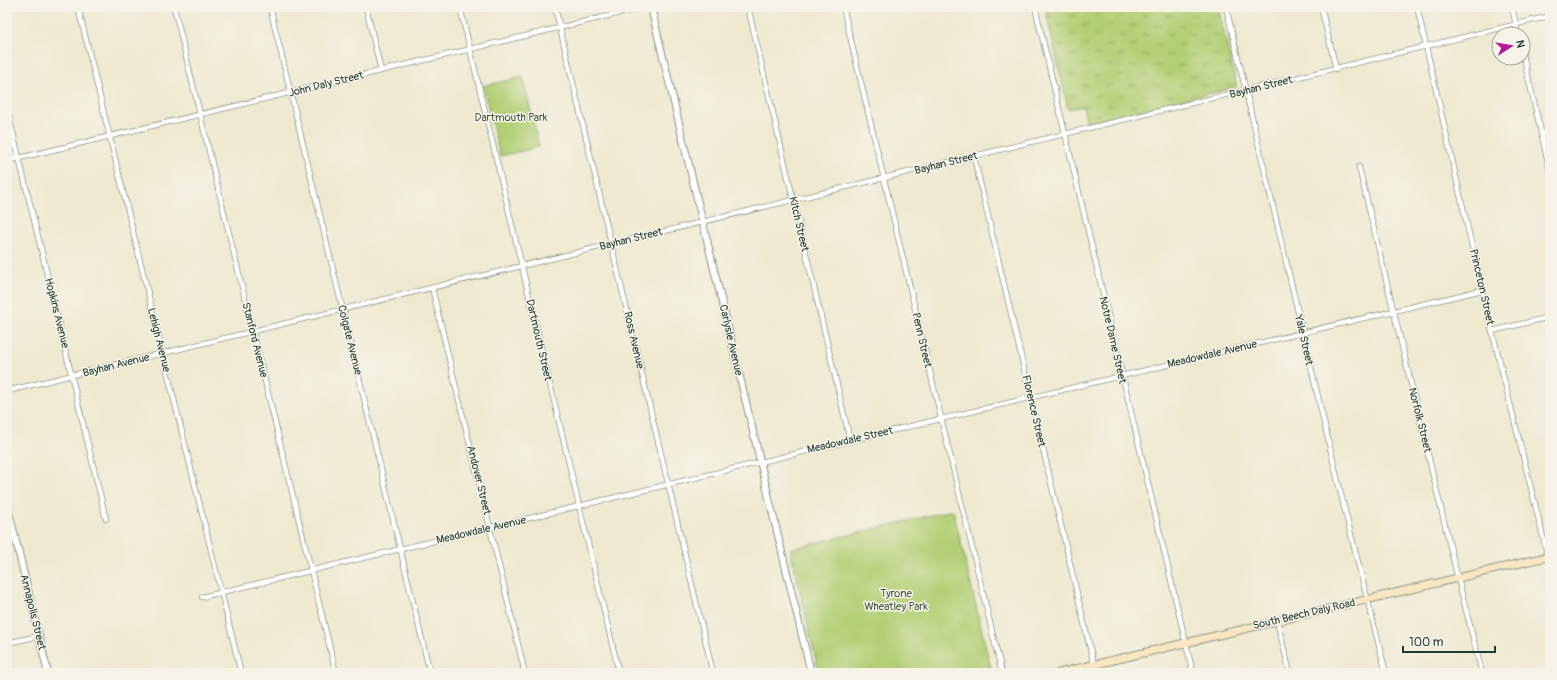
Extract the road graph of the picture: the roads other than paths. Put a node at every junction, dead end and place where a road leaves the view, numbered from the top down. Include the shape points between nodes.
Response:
1 (78, 7) edge
2 (174, 7) edge
3 (270, 7) edge
4 (366, 7) edge
5 (460, 7) edge
6 (555, 7) edge
7 (645, 7) edge
8 (651, 7) edge
9 (748, 7) edge
10 (843, 7) edge
11 (1035, 7) edge
12 (1226, 7) edge
13 (1321, 7) edge
14 (1417, 7) edge
15 (1512, 7) edge
16 (1550, 16) edge
17 (1516, 25) junction
18 (560, 28) junction
19 (1426, 47) junction
20 (470, 49) junction
21 (1526, 66) edge
22 (1336, 69) junction
23 (381, 71) junction
24 (1245, 91) junction
25 (290, 93) junction
26 (7, 108) edge
27 (200, 115) junction
28 (1065, 135) junction
29 (110, 136) junction
30 (974, 156) junction
31 (19, 158) junction
32 (7, 161) edge
33 (1359, 168) dead end
34 (1550, 171) edge
35 (884, 178) junction
36 (793, 200) junction
37 (703, 222) junction
38 (611, 244) junction
39 (522, 266) junction
40 (432, 288) junction
41 (1482, 290) junction
42 (342, 310) junction
43 (1393, 311) junction
44 (1550, 317) edge
45 (253, 331) junction
46 (1492, 331) junction
47 (1303, 333) junction
48 (162, 354) junction
49 (72, 375) junction
50 (1122, 376) junction
51 (7, 391) edge
52 (1031, 397) junction
53 (941, 419) junction
54 (850, 440) junction
55 (760, 462) junction
56 (668, 485) junction
57 (7, 504) edge
58 (579, 507) junction
59 (106, 519) dead end
60 (490, 528) junction
61 (400, 549) junction
62 (1549, 557) edge
63 (1550, 565) edge
64 (312, 571) junction
65 (1458, 578) junction
66 (221, 593) junction
67 (202, 597) dead end
68 (1367, 600) junction
69 (1277, 621) junction
70 (39, 636) junction
71 (7, 643) edge
72 (1185, 643) junction
73 (1094, 664) junction
74 (48, 673) edge
75 (240, 673) edge
76 (336, 673) edge
77 (430, 673) edge
78 (525, 673) edge
79 (619, 673) edge
80 (714, 673) edge
81 (811, 673) edge
82 (1002, 673) edge
83 (1059, 673) edge
84 (1193, 673) edge
85 (1290, 673) edge
86 (1386, 673) edge
87 (1482, 673) edge

1 - 29 street, Lehigh Avenue
2 - 27 street, Stanford Avenue
3 - 25 street, Colgate Avenue
4 - 23 street
5 - 20 street, Dartmouth Street
6 - 18 street, Ross Avenue
7 - 18 street, John Daly Street
8 - 37 street, Carlysle Avenue
9 - 36 street, Kitch Street
10 - 35 street, Penn Street
11 - 28 street, Notre Dame Street
12 - 24 street, Yale Street
13 - 22 street
14 - 19 street, Princeton Street
15 - 17 street
16 - 17 street, Bayhan Street
17 - 19 street, Bayhan Street
18 - 20 street, John Daly Street
18 - 38 street, Ross Avenue
19 - 22 street, Bayhan Street
19 - 41 street, Princeton Street
20 - 23 street, John Daly Street
20 - 39 street, Dartmouth Street
21 - 34 street
22 - 24 street, Bayhan Street
23 - 25 street, John Daly Street
24 - 28 street, Bayhan Street
24 - 47 street, Yale Street
25 - 27 street, John Daly Street
25 - 42 street, Colgate Avenue
26 - 31 street, Hopkins Avenue
27 - 29 street, John Daly Street
27 - 45 street, Stanford Avenue
28 - 30 street, Bayhan Street
28 - 50 street, Notre Dame Street
29 - 31 street, John Daly Street
29 - 48 street, Lehigh Avenue
30 - 35 street, Bayhan Street
30 - 52 street, Florence Street
31 - 32 street, John Daly Street
31 - 49 street, Hopkins Avenue
33 - 43 street, Norfolk Street
35 - 36 street, Bayhan Street
35 - 53 street, Penn Street
36 - 37 street, Bayhan Street
36 - 54 street, Kitch Street
37 - 38 street, Bayhan Street
37 - 55 street, Carlysle Avenue
38 - 39 street, Bayhan Street
38 - 56 street, Ross Avenue
39 - 40 street, Bayhan Street
39 - 58 street, Dartmouth Street
40 - 42 street, Bayhan Street
40 - 60 street, Andover Street
41 - 43 street, Meadowdale Avenue
41 - 46 street, Princeton Street
42 - 45 street, Bayhan Avenue
42 - 61 street, Colgate Avenue
43 - 47 street, Meadowdale Avenue
43 - 65 street, Norfolk Street
44 - 46 street
45 - 48 street, Bayhan Avenue
45 - 64 street, Stanford Avenue
46 - 62 street, Princeton Street
47 - 50 street, Meadowdale Avenue
47 - 68 street, Yale Street
48 - 49 street, Bayhan Avenue
48 - 66 street, Lehigh Avenue
49 - 51 street, Bayhan Avenue
49 - 59 street, Hopkins Avenue
50 - 52 street, Meadowdale Avenue
50 - 72 street, Notre Dame Street
52 - 53 street, Meadowdale Avenue
52 - 73 street, Florence Street
53 - 54 street, Meadowdale Street
53 - 82 street, Penn Street
54 - 55 street, Meadowdale Street
55 - 56 street, Meadowdale Avenue
55 - 81 street, Carlysle Avenue
56 - 58 street, Meadowdale Avenue
56 - 80 street, Ross Avenue
57 - 70 street, Annapolis Street
58 - 60 street, Meadowdale Avenue
58 - 79 street, Dartmouth Street
60 - 61 street, Meadowdale Avenue
60 - 78 street, Andover Street
61 - 64 street, Meadowdale Avenue
61 - 77 street, Colgate Avenue
62 - 63 street, Princeton Street
62 - 65 main road, South Beech Daly Road
64 - 66 street, Meadowdale Avenue
64 - 76 street, Stanford Avenue
65 - 68 main road, South Beech Daly Road
65 - 87 street, Norfolk Street
66 - 67 street, Meadowdale Avenue
66 - 75 street, Lehigh Avenue
68 - 69 main road, South Beech Daly Road
68 - 86 street, Yale Street
69 - 72 main road, South Beech Daly Road
69 - 85 street
70 - 71 street
70 - 74 street, Annapolis Street
72 - 73 main road, South Beech Daly Road
72 - 84 street, Notre Dame Street
73 - 83 main road, South Beech Daly Road

